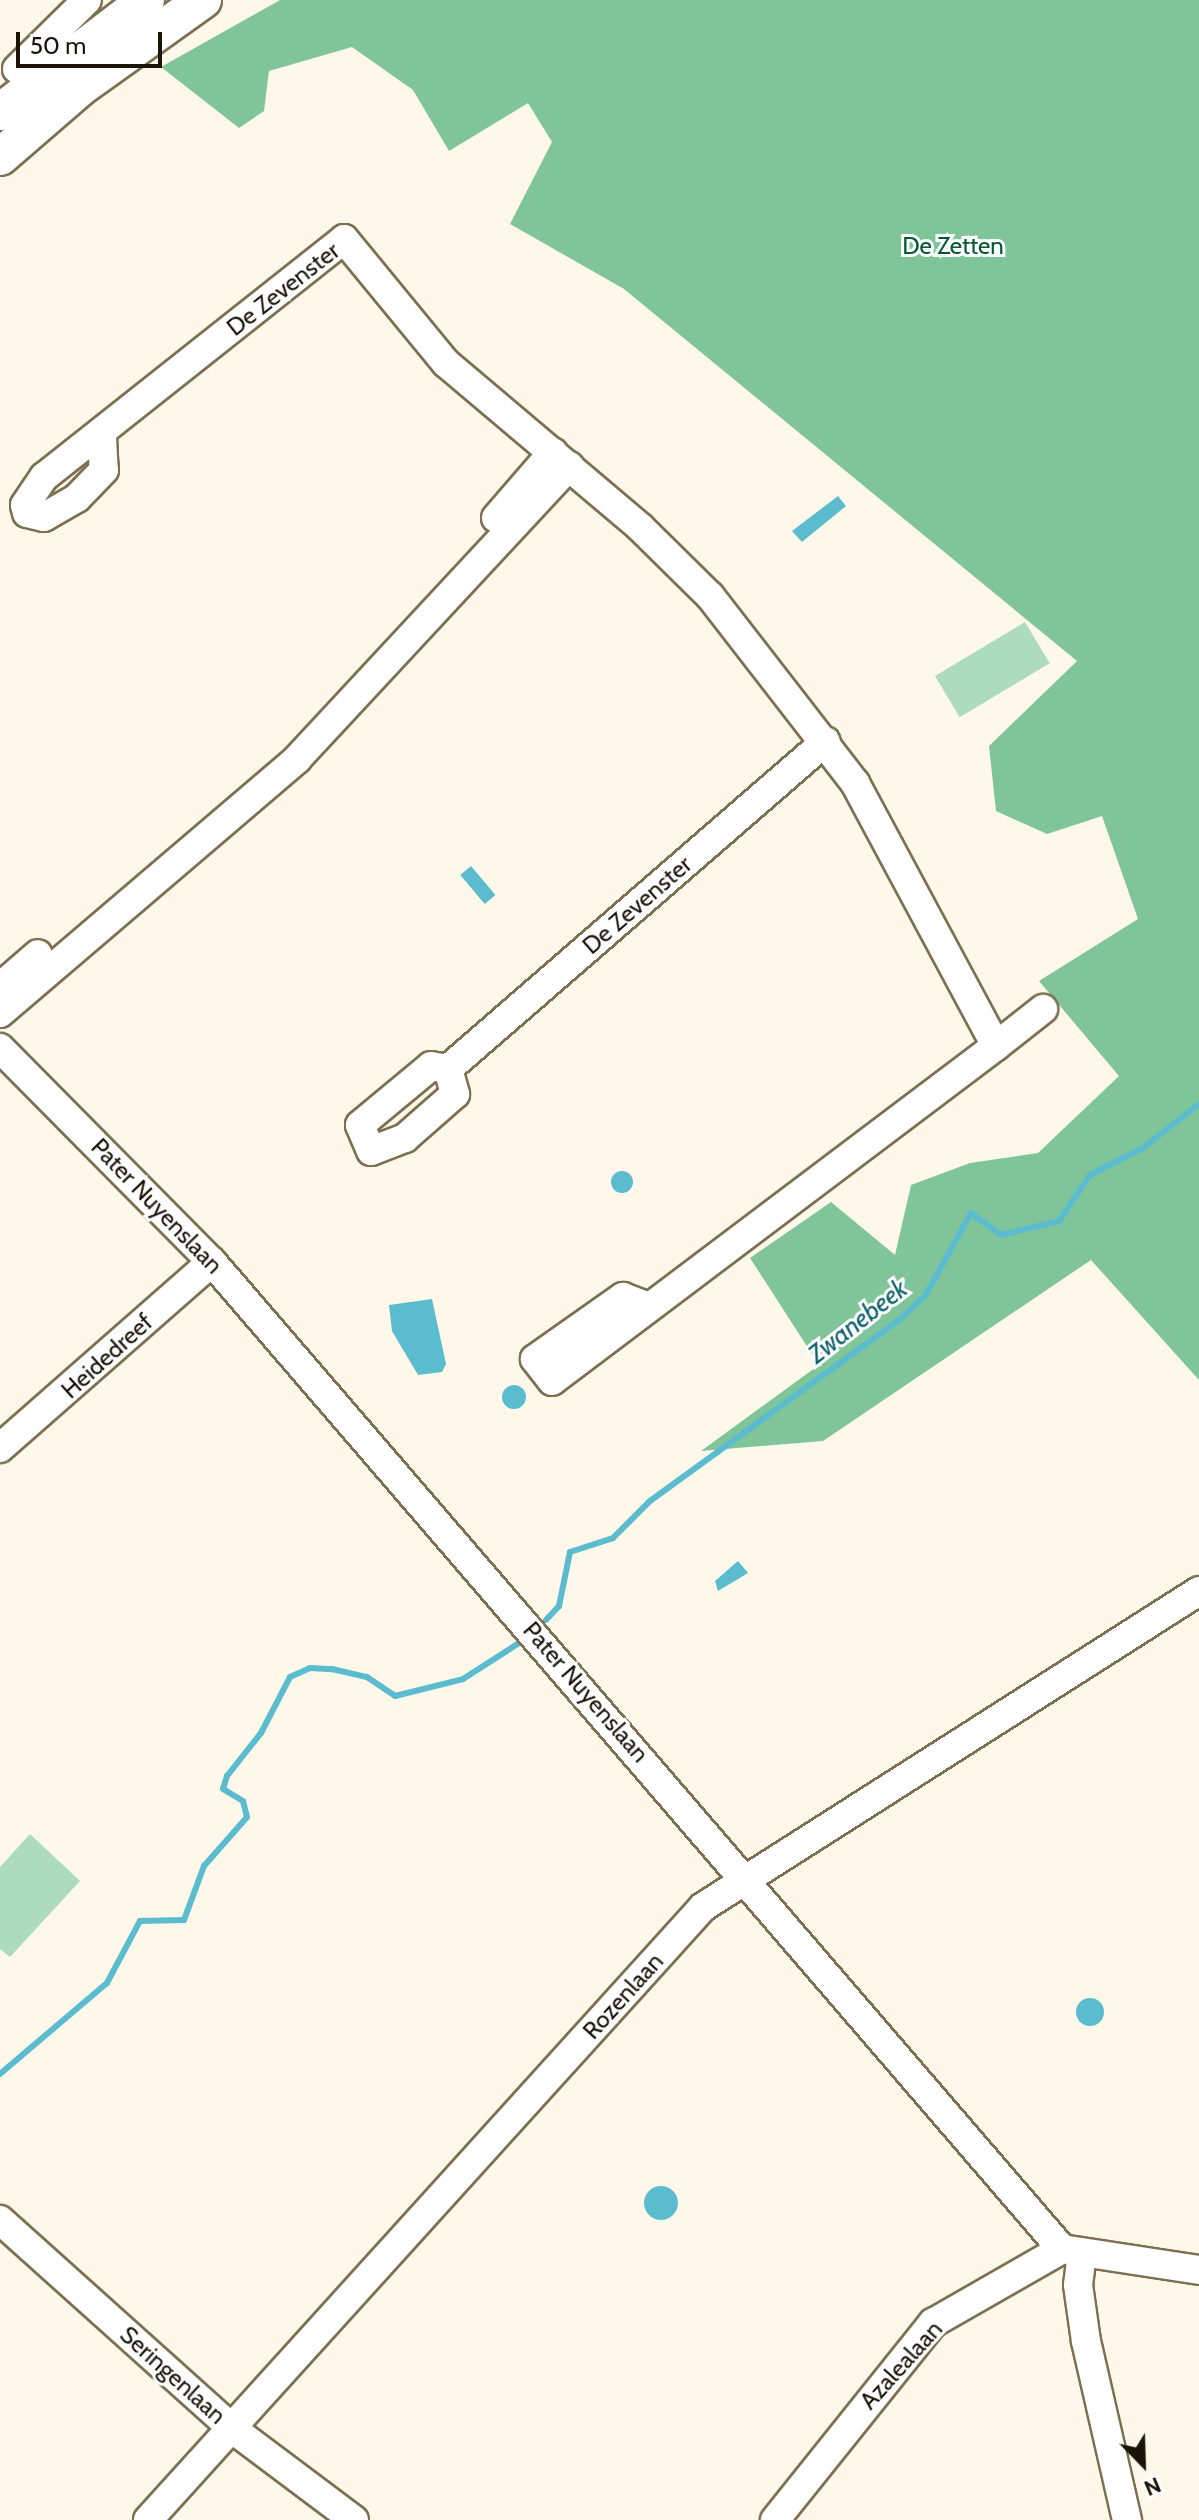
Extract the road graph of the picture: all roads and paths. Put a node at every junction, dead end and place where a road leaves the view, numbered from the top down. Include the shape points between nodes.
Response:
1 (87, 0) edge
2 (146, 0) edge
3 (203, 0) edge
4 (17, 69) dead end
5 (0, 112) edge
6 (0, 157) edge
7 (102, 437) dead end
8 (561, 459) junction
9 (826, 741) junction
10 (145, 874) junction
11 (0, 987) edge
12 (1043, 1009) dead end
13 (0, 1013) edge
14 (996, 1046) junction
15 (0, 1048) edge
16 (448, 1069) dead end
17 (212, 1262) junction
18 (647, 1306) dead end
19 (0, 1448) edge
20 (1199, 1591) edge
21 (744, 1875) junction
22 (0, 2220) edge
23 (1072, 2251) junction
24 (1199, 2270) edge
25 (234, 2430) junction
26 (148, 2520) edge
27 (354, 2520) edge
28 (775, 2520) edge
29 (1127, 2520) edge

1 - 4 street
2 - 5 main road
3 - 6 main road via 81,87
7 - 8 street, De Zevenster via 344,239 446,363
8 - 9 street, De Zevenster via 710,596
8 - 10 street via 291,754
9 - 14 street, De Zevenster
9 - 16 street, De Zevenster
10 - 11 street
10 - 13 street
12 - 14 street
14 - 18 street
15 - 17 street, Pater Nuyenslaan
17 - 19 street, Heidedreef
17 - 21 street, Pater Nuyenslaan
20 - 21 street, Rozenlaan
21 - 23 street, Pater Nuyenslaan
21 - 25 street, Rozenlaan via 703,1907
22 - 25 street, Seringenlaan
23 - 24 street
23 - 28 street, Azalealaan via 933,2323
23 - 29 street via 1086,2341
25 - 26 street, Rozenlaan
25 - 27 street, Seringenlaan

